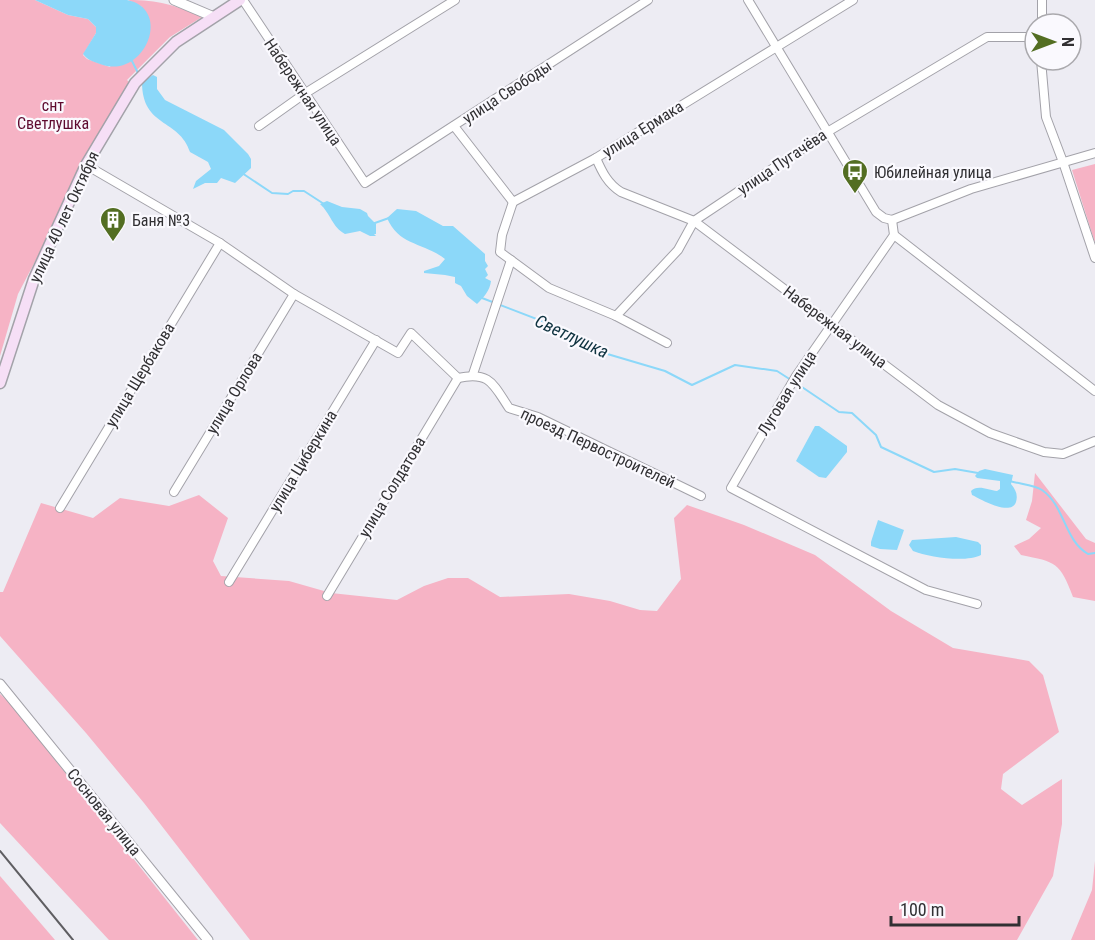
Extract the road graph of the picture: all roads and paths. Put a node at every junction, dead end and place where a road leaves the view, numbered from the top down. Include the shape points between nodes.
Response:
1 (174, 0) edge
2 (241, 0) edge
3 (455, 0) edge
4 (648, 0) edge
5 (748, 0) edge
6 (853, 0) edge
7 (214, 17) junction
8 (1023, 37) edge
9 (777, 46) junction
10 (1042, 72) edge
11 (304, 94) junction
12 (259, 126) dead end
13 (454, 126) junction
14 (829, 131) junction
15 (1095, 153) edge
16 (596, 158) junction
17 (1063, 162) junction
18 (86, 165) junction
19 (365, 183) joint
20 (513, 202) junction
21 (892, 220) junction
22 (694, 221) junction
23 (894, 235) junction
24 (220, 243) junction
25 (1095, 258) edge
26 (511, 260) junction
27 (294, 294) junction
28 (615, 316) junction
29 (831, 324) junction
30 (376, 340) junction
31 (667, 343) dead end
32 (473, 375) junction
33 (458, 378) junction
34 (0, 383) edge
35 (1095, 391) edge
36 (1095, 441) edge
37 (174, 492) dead end
38 (701, 496) dead end
39 (60, 508) dead end
40 (229, 582) dead end
41 (327, 596) dead end
42 (977, 604) dead end
43 (0, 684) edge
44 (208, 940) edge

1 - 7 street
2 - 7 main road, улица 40 лет Октября
2 - 11 street, Набережная улица
3 - 11 street
4 - 13 street, улица Свободы
5 - 9 street
6 - 9 street, улица Ермака
7 - 18 main road, улица 40 лет Октября via 176,42 139,79
8 - 14 street, улица Пугачёва via 987,37
9 - 14 street
9 - 16 street, улица Ермака
10 - 17 street via 1046,117
11 - 12 street
11 - 19 street, Набережная улица
13 - 19 street, улица Свободы
13 - 20 street
14 - 21 street via 876,212
14 - 22 street, улица Пугачёва
15 - 17 street
16 - 20 street, улица Ермака
16 - 22 street, Набережная улица via 613,187
17 - 21 street via 971,189
17 - 25 street
18 - 24 street
18 - 34 main road, улица 40 лет Октября via 34,279
20 - 26 street via 500,252
21 - 23 street
22 - 28 street, улица Пугачёва via 678,250
22 - 29 street, Набережная улица
23 - 29 street, Луговая улица
23 - 35 street
24 - 27 street
24 - 39 street, улица Щербакова
26 - 28 street via 549,288
26 - 32 street
27 - 30 street
27 - 37 street, улица Орлова
28 - 31 street
29 - 36 street, Набережная улица via 938,405 990,433 1044,452 1063,454
29 - 42 street, Луговая улица via 731,488 926,590
30 - 33 street via 398,353 411,333
30 - 40 street, улица Циберкина
32 - 33 street
32 - 38 street, проезд Первостроителей via 492,382 509,408 538,417
33 - 41 street, улица Солдатова
43 - 44 street, Сосновая улица

